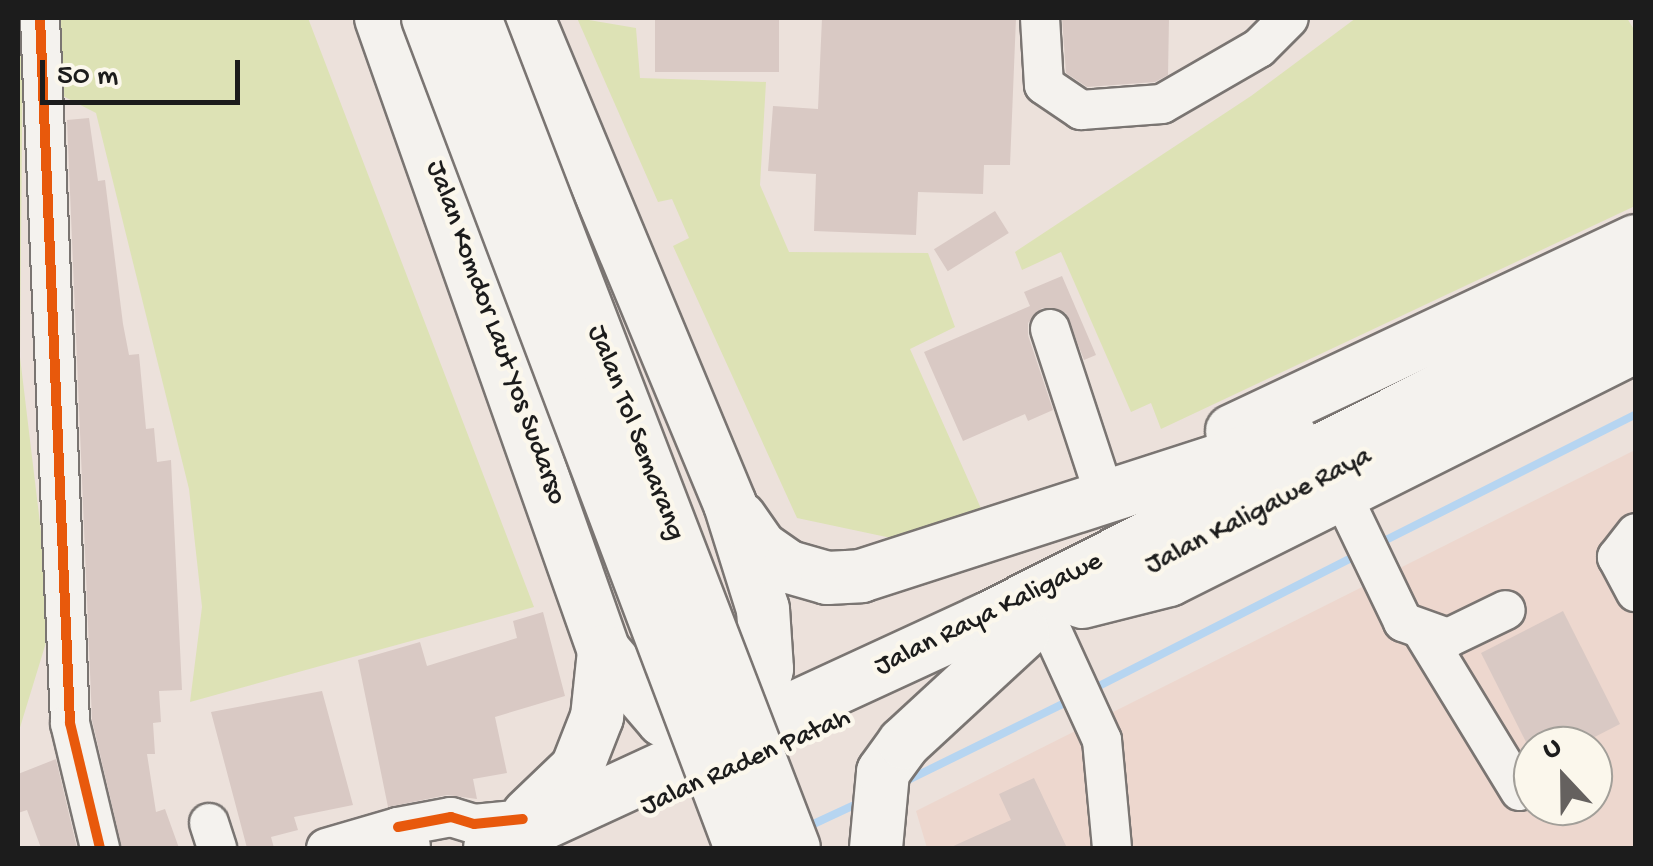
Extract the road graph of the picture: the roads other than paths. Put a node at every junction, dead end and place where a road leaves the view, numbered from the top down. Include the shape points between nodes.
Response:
1 (40, 18) edge
2 (380, 18) edge
3 (428, 18) edge
4 (475, 18) edge
5 (528, 18) edge
6 (1040, 18) edge
7 (1290, 18) edge
8 (1636, 241) edge
9 (1636, 291) edge
10 (1636, 320) edge
11 (1050, 329) dead end
12 (1636, 346) edge
13 (1473, 375) junction
14 (1112, 497) junction
15 (1345, 502) junction
16 (730, 504) junction
17 (1636, 533) edge
18 (1636, 592) edge
19 (1506, 610) dead end
20 (1053, 627) junction
21 (1424, 634) junction
22 (604, 651) junction
23 (892, 722) junction
24 (716, 742) junction
25 (1513, 780) edge
26 (622, 818) junction
27 (405, 838) edge
28 (513, 841) edge
29 (876, 842) edge
30 (100, 848) edge
31 (326, 848) edge
32 (741, 848) edge
33 (794, 848) edge
34 (1112, 848) edge

1 - 30 street via 70,723
2 - 22 highway, Jalan Komdor Laut Yos Sudarso
3 - 32 highway, Jalan Tol Semarang, bridge
4 - 33 highway, Jalan Tol Semarang, bridge
5 - 16 highway
6 - 7 street via 1044,85 1081,110 1162,104 1259,48
8 - 14 highway via 1290,402 1133,480
9 - 13 highway
10 - 20 highway, Jalan Kaligawe Raya
11 - 14 street
12 - 15 highway
13 - 14 highway
13 - 24 highway, Jalan Raya Kaligawe via 990,618
14 - 16 highway via 893,569 827,578 770,556
15 - 20 highway
15 - 21 street via 1404,622
16 - 24 highway via 763,609 768,669 758,700
17 - 18 street via 1617,557
19 - 21 street via 1448,638
20 - 23 highway, Jalan Kaligawe Raya
20 - 34 street via 1096,725
21 - 25 street
22 - 24 highway via 663,720
22 - 28 highway via 597,717 578,768
23 - 24 highway
23 - 26 highway, Jalan Raden Patah
23 - 29 highway
24 - 26 highway
24 - 28 highway, Jalan Raden Patah
26 - 28 highway, Jalan Raden Patah
27 - 28 street via 451,818
27 - 31 street

